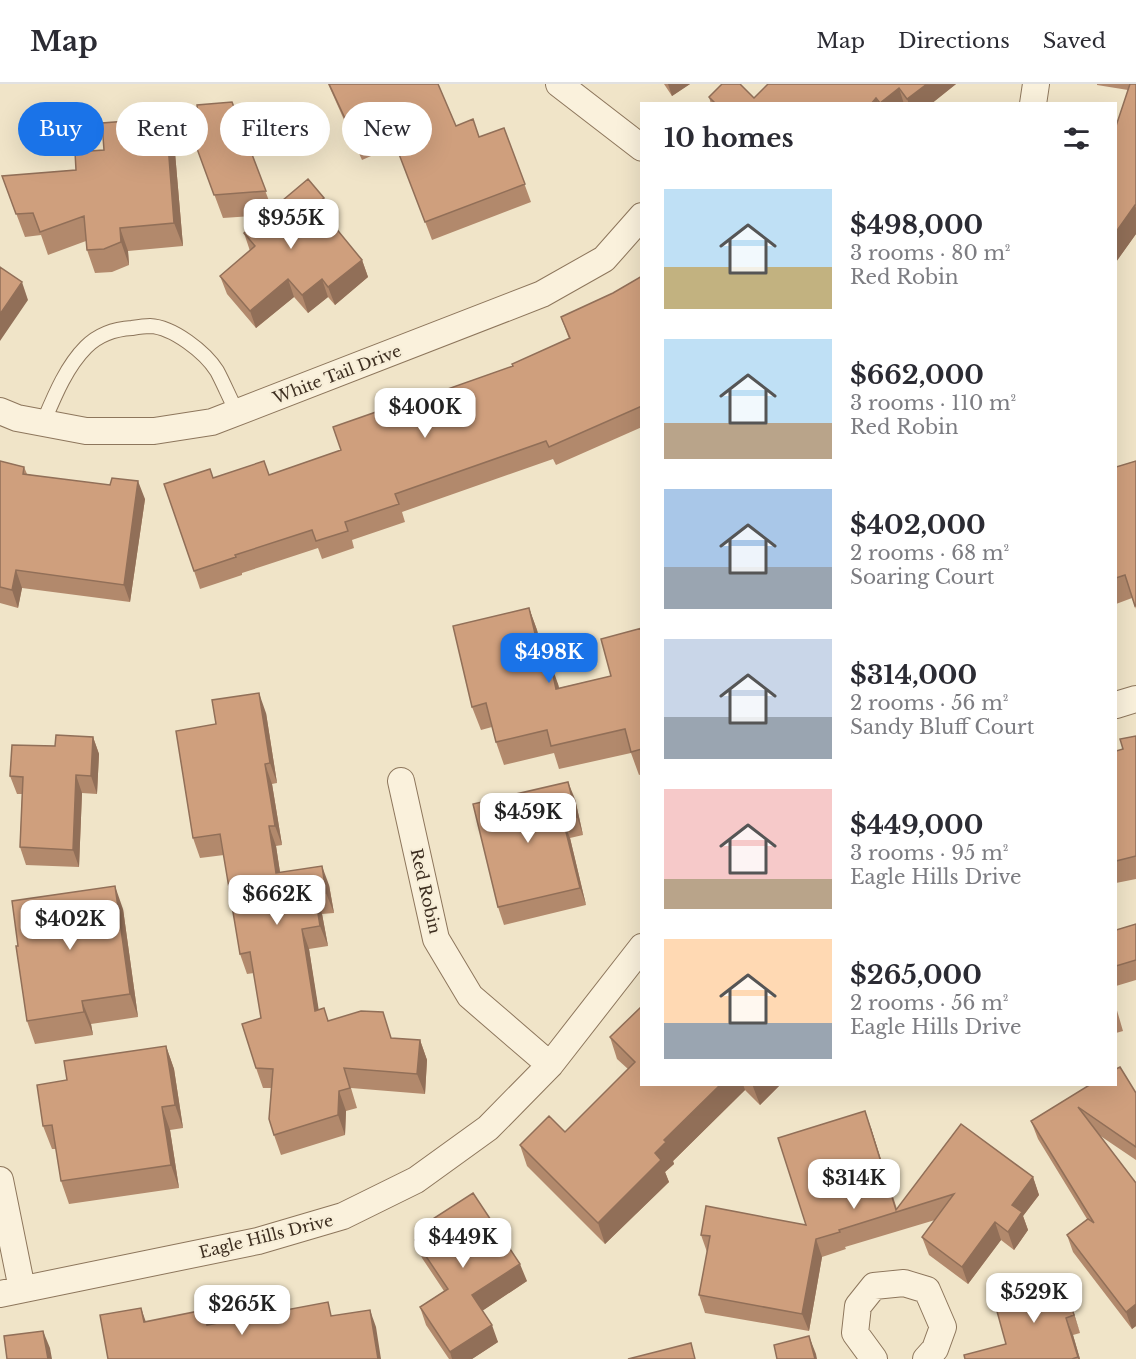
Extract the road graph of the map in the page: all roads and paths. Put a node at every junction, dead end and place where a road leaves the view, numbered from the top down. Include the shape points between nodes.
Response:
1 (559, 84) edge
2 (1036, 84) edge
3 (1033, 102) edge
4 (640, 146) edge
5 (640, 218) edge
6 (0, 411) edge
7 (237, 412) junction
8 (43, 423) junction
9 (1136, 699) edge
10 (1117, 705) edge
11 (401, 781) dead end
12 (640, 950) edge
13 (550, 1065) junction
14 (0, 1180) edge
15 (11, 1292) edge
16 (874, 1359) edge
17 (926, 1359) edge

1 - 4 street
2 - 3 street
5 - 7 street, White Tail Drive via 604,259 542,294
6 - 8 street, White Tail Drive
7 - 8 street, White Tail Drive via 212,422 154,431 86,431
7 - 8 lane via 215,369 195,347 176,333 151,326 102,335 86,347 71,366
9 - 10 street
11 - 13 street, Red Robin via 436,939 470,996
12 - 13 street, Eagle Hills Drive
13 - 15 street, Eagle Hills Drive via 488,1128 416,1180 343,1216 258,1241
14 - 15 street
16 - 17 street via 855,1333 858,1306 873,1286 904,1283 927,1290 943,1327 935,1349

